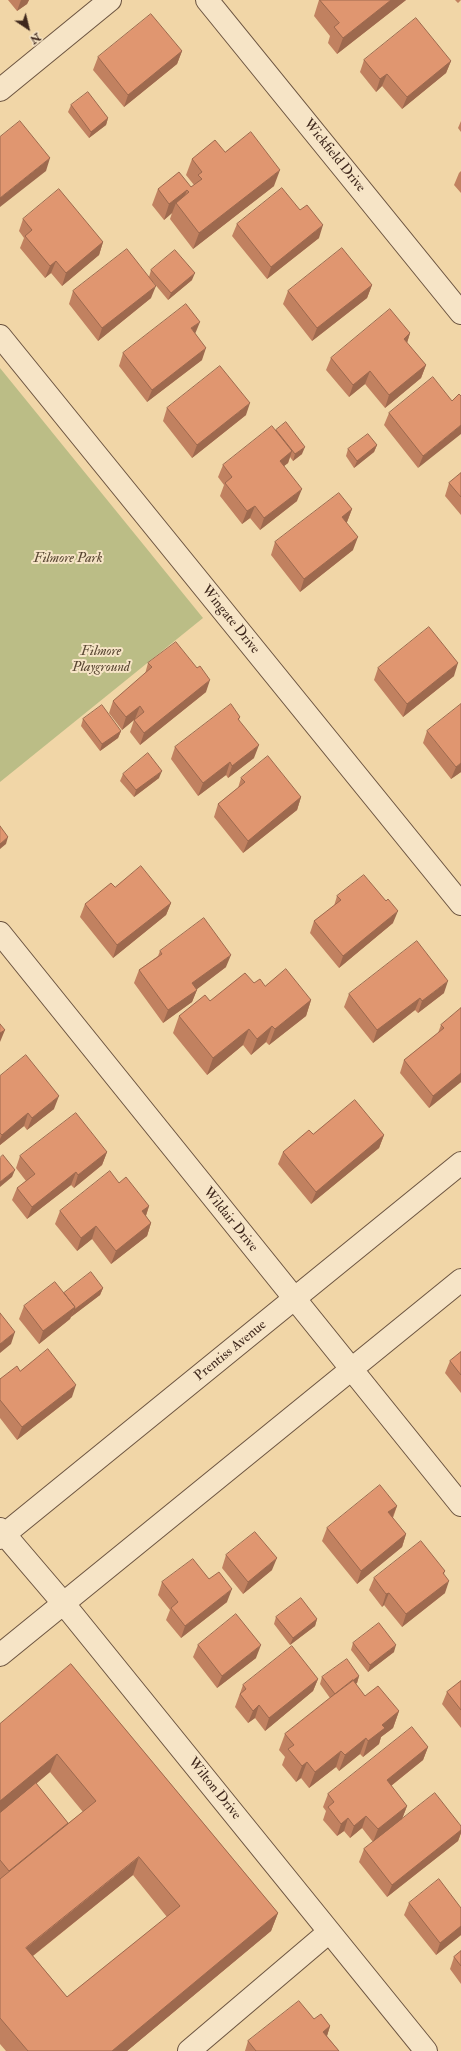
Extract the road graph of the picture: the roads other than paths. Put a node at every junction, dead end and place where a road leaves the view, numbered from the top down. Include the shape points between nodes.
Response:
1 (110, 0) edge
2 (207, 0) edge
3 (0, 90) edge
4 (461, 313) edge
5 (0, 336) edge
6 (461, 904) edge
7 (0, 933) edge
8 (461, 1163) edge
9 (461, 1280) edge
10 (294, 1300) junction
11 (351, 1370) junction
12 (461, 1505) edge
13 (2, 1534) edge
14 (64, 1604) junction
15 (0, 1655) edge
16 (329, 1932) junction
17 (189, 2051) edge
18 (426, 2051) edge

1 - 3 street
2 - 4 street, Wickfield Drive
5 - 6 street, Wingate Drive
7 - 10 street, Wildair Drive
8 - 10 street, Prentiss Avenue
9 - 11 street
10 - 11 street, Wildair Drive
10 - 13 street, Prentiss Avenue
11 - 12 street, Wildair Drive
11 - 14 street
13 - 14 street, Wilton Drive
14 - 15 street
14 - 16 street, Wilton Drive
16 - 17 street
16 - 18 street, Wilton Drive

